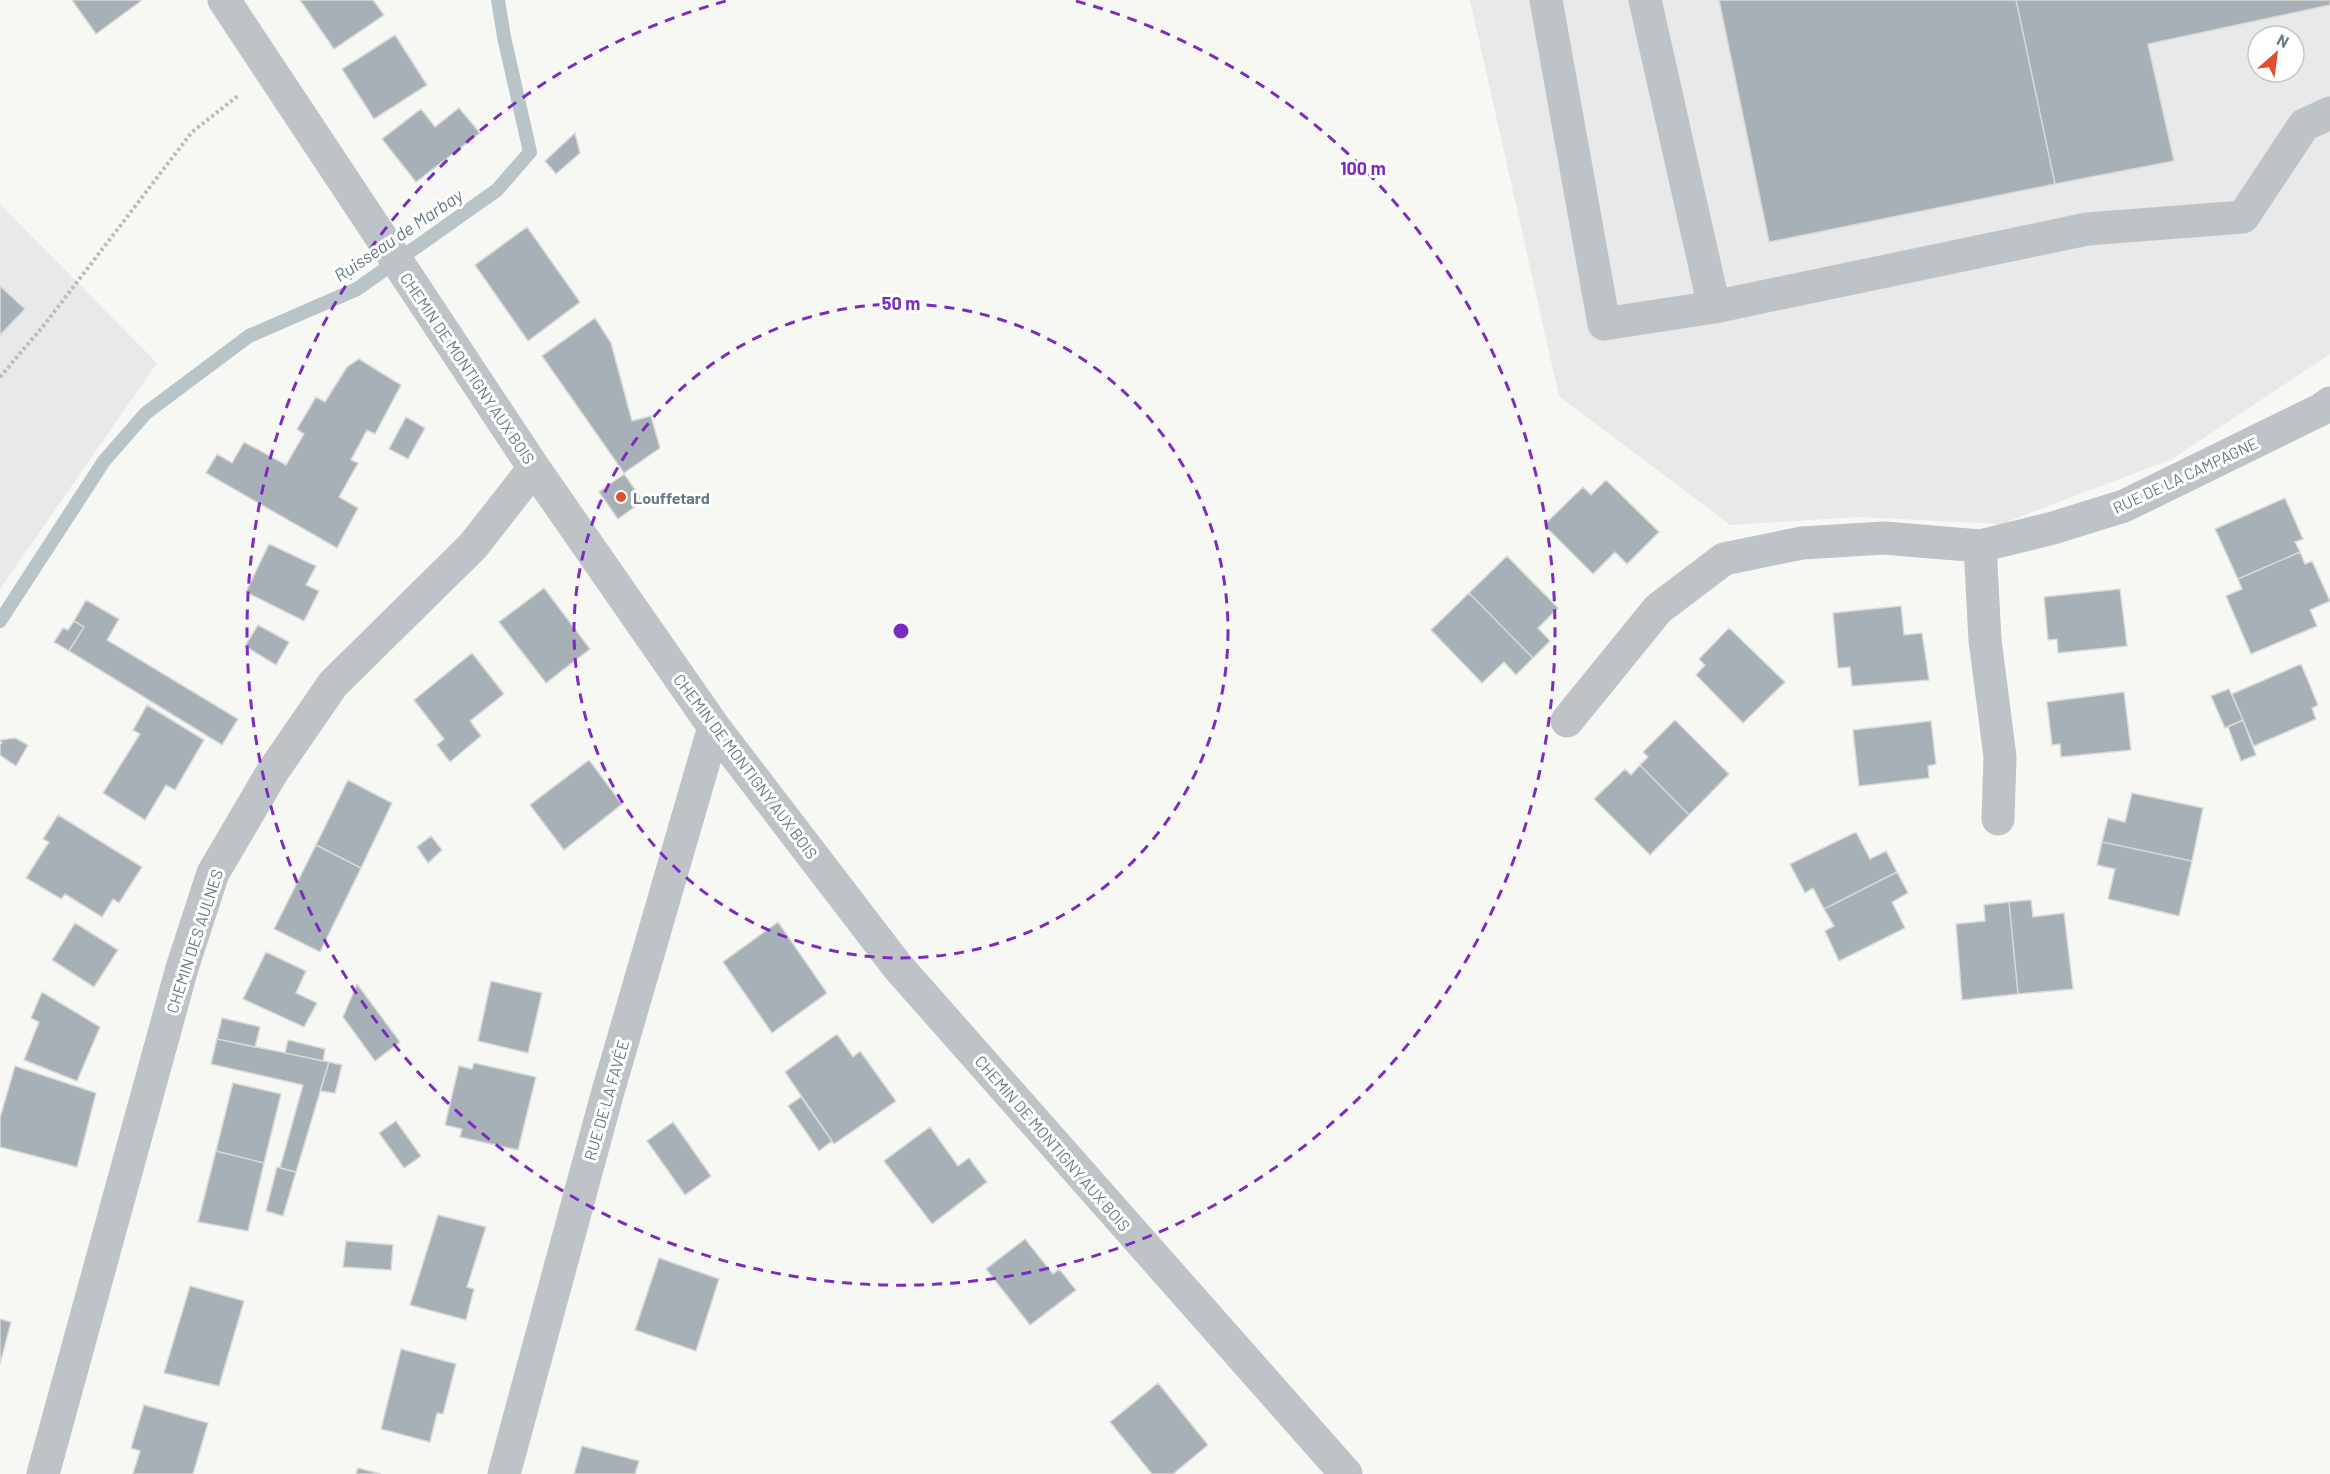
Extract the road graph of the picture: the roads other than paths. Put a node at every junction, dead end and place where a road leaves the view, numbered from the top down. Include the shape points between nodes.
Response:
1 (224, 0) edge
2 (1546, 0) edge
3 (1645, 0) edge
4 (2330, 113) edge
5 (1714, 307) junction
6 (2327, 414) edge
7 (534, 468) junction
8 (1980, 546) junction
9 (1567, 721) dead end
10 (714, 727) junction
11 (1998, 819) dead end
12 (43, 1474) edge
13 (504, 1474) edge
14 (1346, 1474) edge

1 - 7 street, CHEMIN DE MONTIGNY AUX BOIS
2 - 5 street via 1604,324
3 - 5 street
4 - 5 street via 2304,125 2243,217 2087,229
6 - 8 street, RUE DE LA CAMPAGNE via 2124,506
7 - 10 street, CHEMIN DE MONTIGNY AUX BOIS
7 - 12 street, CHEMIN DES AULNES via 473,546 333,684 273,771 213,873 182,968
8 - 9 street, RUE DE LA CAMPAGNE via 1884,538 1802,543 1724,559 1658,609
8 - 11 street via 1985,640 2000,757
10 - 13 street, RUE DE LA FAVÉE via 607,1095
10 - 14 street, CHEMIN DE MONTIGNY AUX BOIS via 898,967

